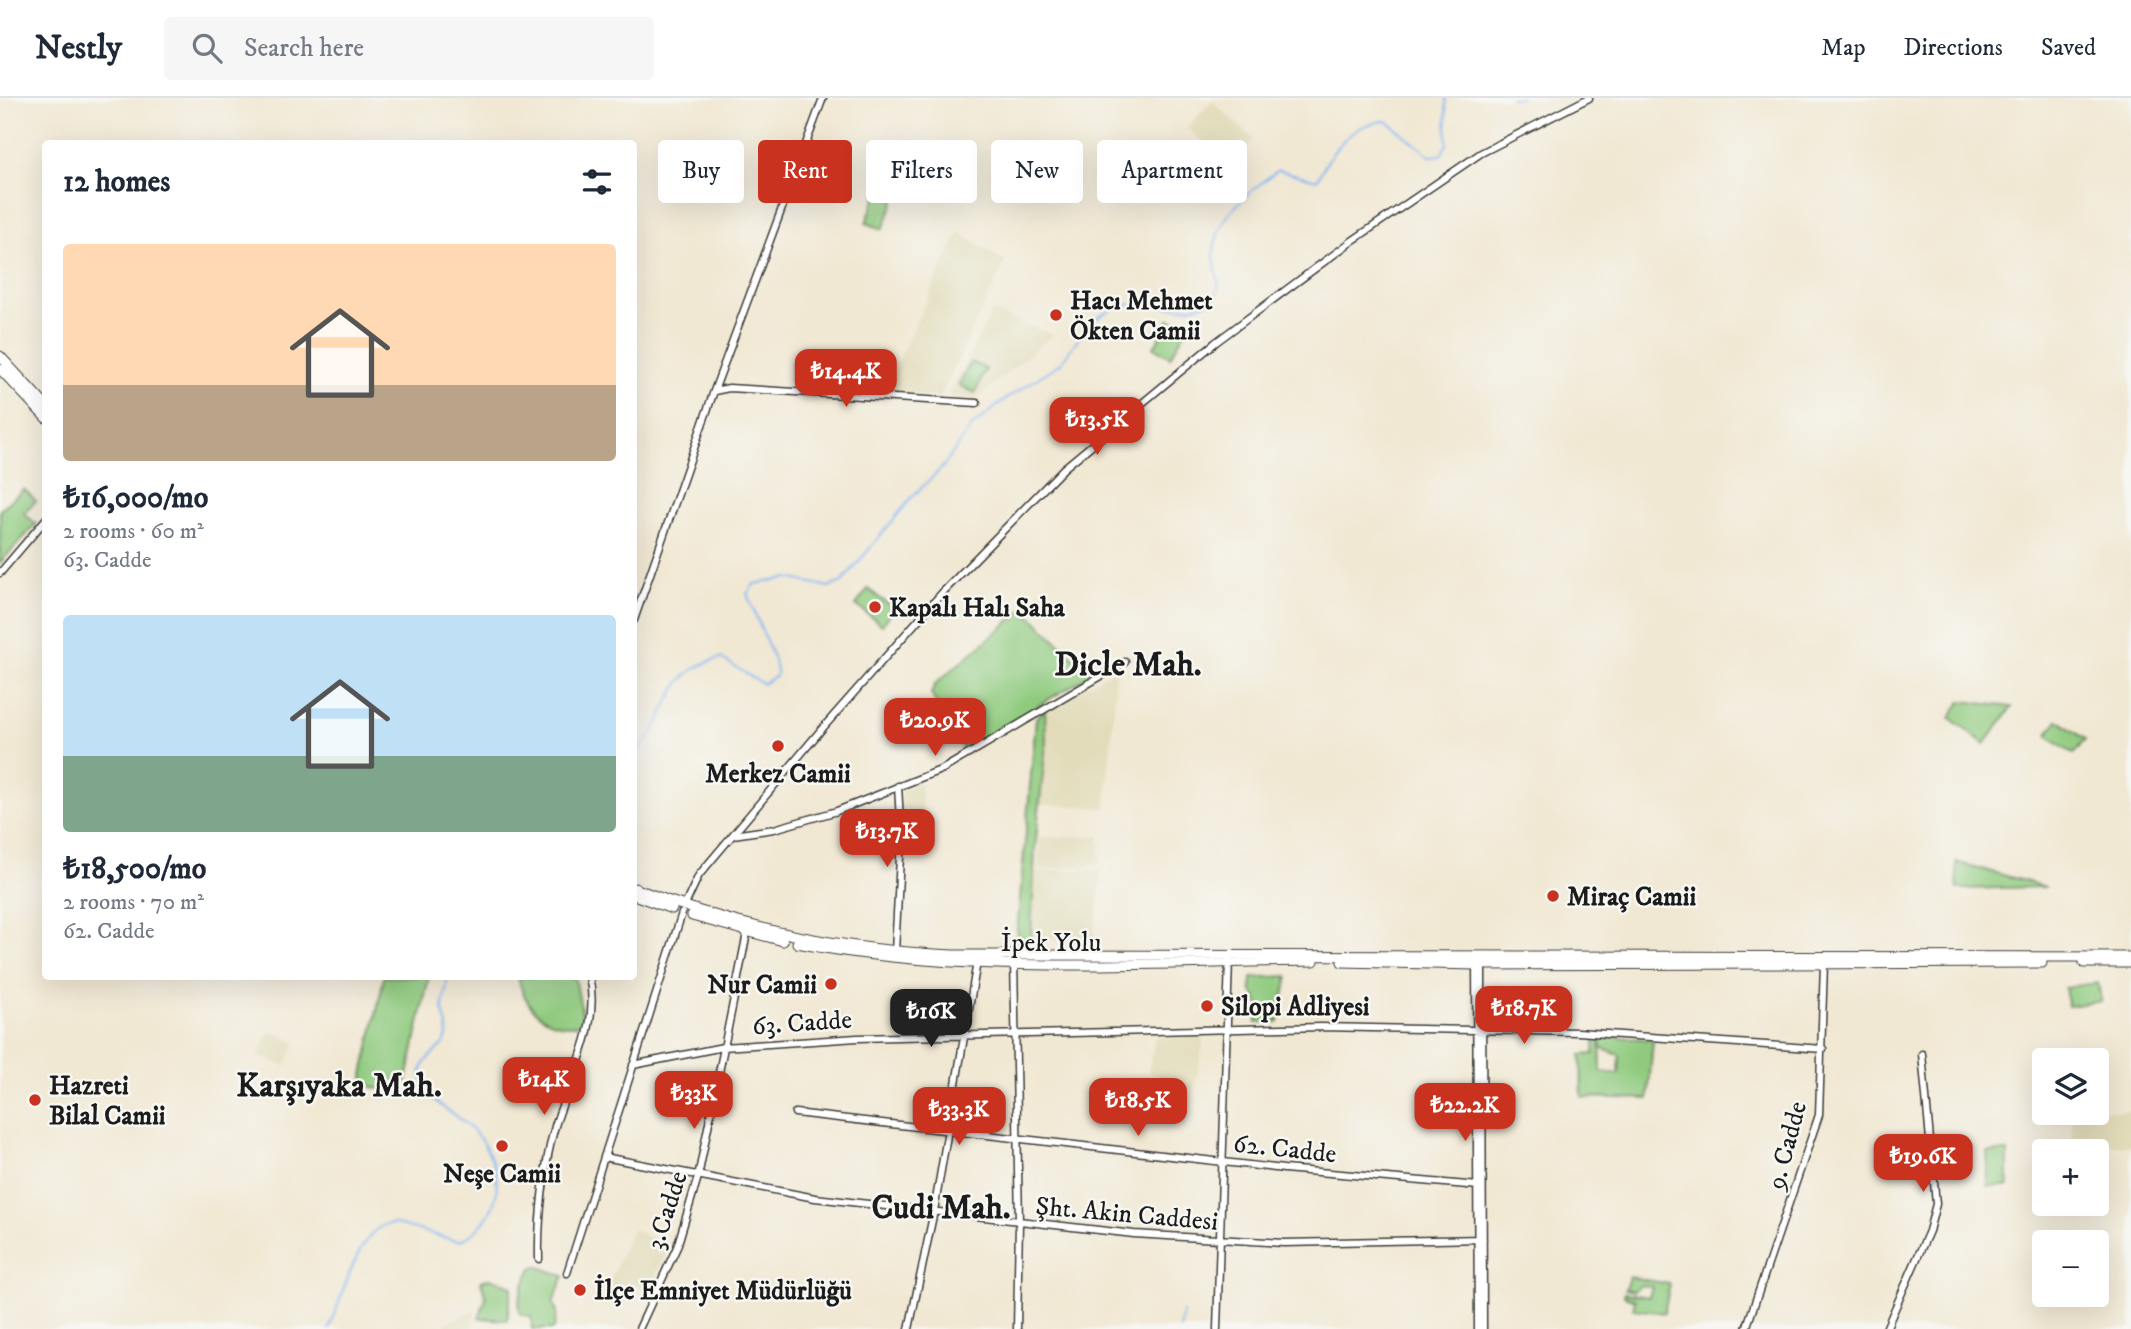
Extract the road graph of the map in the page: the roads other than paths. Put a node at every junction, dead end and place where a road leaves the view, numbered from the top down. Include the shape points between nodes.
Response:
1 (823, 98) edge
2 (1590, 98) edge
3 (0, 356) edge
4 (0, 369) edge
5 (714, 391) junction
6 (42, 402) edge
7 (977, 403) dead end
8 (42, 414) edge
9 (42, 524) edge
10 (0, 573) edge
11 (637, 611) edge
12 (1125, 662) dead end
13 (898, 786) junction
14 (733, 835) junction
15 (637, 889) edge
16 (637, 896) edge
17 (683, 910) junction
18 (747, 933) junction
19 (895, 952) junction
20 (2131, 957) edge
21 (1014, 959) junction
22 (1229, 959) junction
23 (1479, 961) junction
24 (977, 962) junction
25 (2131, 963) edge
26 (1824, 964) junction
27 (590, 980) edge
28 (1227, 1030) junction
29 (1481, 1031) junction
30 (1015, 1034) junction
31 (965, 1035) junction
32 (723, 1047) junction
33 (1823, 1048) junction
34 (1922, 1054) dead end
35 (633, 1065) junction
36 (795, 1113) dead end
37 (948, 1128) junction
38 (1017, 1138) junction
39 (604, 1157) junction
40 (1221, 1160) junction
41 (698, 1177) junction
42 (1479, 1186) junction
43 (934, 1211) junction
44 (1019, 1222) junction
45 (1481, 1239) junction
46 (1218, 1241) junction
47 (539, 1259) dead end
48 (568, 1273) dead end
49 (639, 1329) edge
50 (909, 1329) edge
51 (1017, 1329) edge
52 (1217, 1329) edge
53 (1481, 1329) edge
54 (1746, 1329) edge
55 (1886, 1329) edge

1 - 5 street
2 - 14 street via 1481,153 1391,214 1226,334 1063,468 942,593
3 - 6 highway
4 - 8 highway
5 - 7 street via 729,388
5 - 11 street
9 - 10 street
12 - 13 street via 943,769
13 - 14 street via 837,811
13 - 19 street via 901,838
14 - 17 street via 699,875
15 - 17 highway
16 - 17 highway, İpek Yolu
17 - 18 highway, İpek Yolu
17 - 19 highway via 781,935
17 - 35 street
18 - 24 highway, İpek Yolu via 870,956
18 - 32 street, 3.Cadde
19 - 21 highway
20 - 23 highway
21 - 22 highway
21 - 24 highway, İpek Yolu
21 - 30 street
22 - 23 highway
22 - 28 street
23 - 26 highway
23 - 29 street
24 - 31 street
25 - 26 highway
26 - 33 street, 9. Cadde
27 - 47 street via 595,1000 551,1146
28 - 29 street, 63. Cadde via 1393,1027
28 - 30 street, 63. Cadde
28 - 40 street
29 - 33 street, 63. Cadde via 1578,1032
29 - 42 street
29 - 45 street
30 - 31 street, 63. Cadde
30 - 38 street
31 - 32 street, 63. Cadde
31 - 37 street
32 - 35 street, 63. Cadde
32 - 41 street, 3.Cadde
33 - 54 street, 9. Cadde via 1819,1115
34 - 55 street via 1936,1204
35 - 39 street
36 - 37 street, 62. Cadde
37 - 38 street, 62. Cadde
37 - 43 street
38 - 40 street, 62. Cadde
38 - 44 street
39 - 41 street, Şht. Akin Caddesi
39 - 48 street
40 - 42 street, 62. Cadde
40 - 46 street
41 - 43 street, Şht. Akin Caddesi via 815,1198
41 - 49 street, 3.Cadde via 677,1247
42 - 45 street
43 - 44 street, Şht. Akin Caddesi
43 - 50 street
44 - 46 street, Şht. Akin Caddesi
44 - 51 street
45 - 46 street, Şht. Akin Caddesi
45 - 53 street
46 - 52 street

